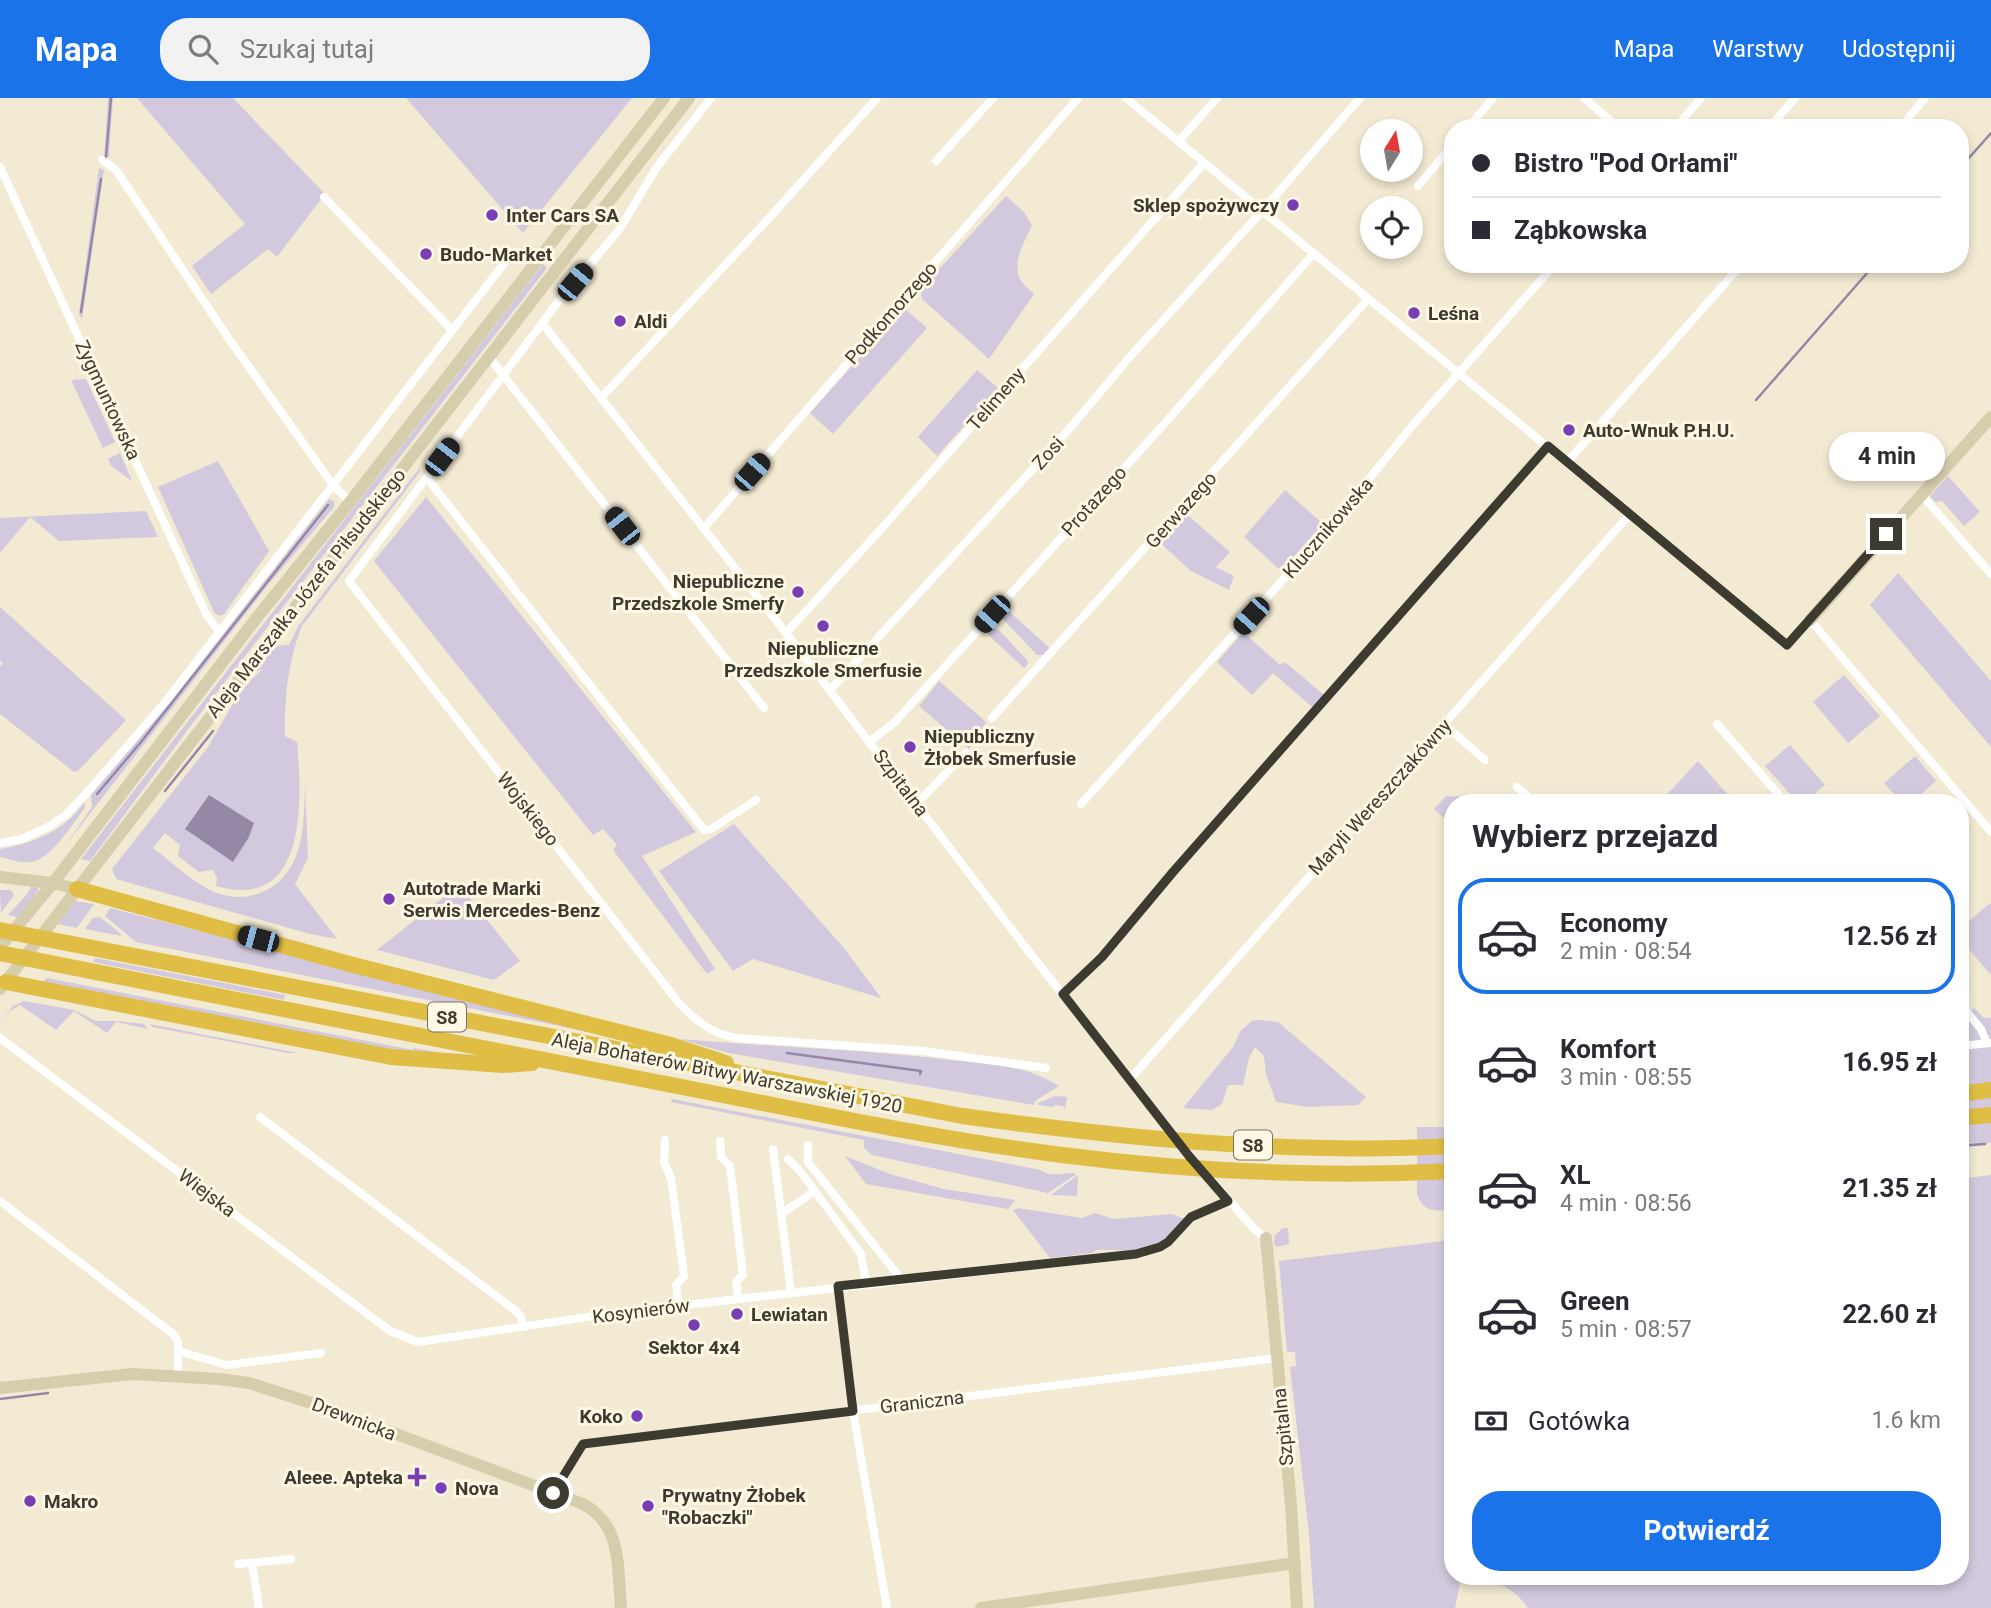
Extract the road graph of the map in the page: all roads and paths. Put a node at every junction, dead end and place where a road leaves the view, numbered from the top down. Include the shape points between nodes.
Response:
1 (664, 98) edge
2 (689, 98) edge
3 (711, 98) edge
4 (877, 98) edge
5 (993, 98) edge
6 (1078, 98) edge
7 (1126, 98) edge
8 (1217, 98) edge
9 (1360, 98) edge
10 (1493, 98) edge
11 (1584, 98) edge
12 (1701, 98) edge
13 (1795, 98) edge
14 (1925, 98) edge
15 (1476, 119) edge
16 (1608, 119) edge
17 (1683, 119) edge
18 (1777, 119) edge
19 (1908, 119) edge
20 (1178, 142) junction
21 (1444, 155) edge
22 (102, 160) dead end
23 (936, 161) dead end
24 (1204, 163) junction
25 (0, 167) edge
26 (1418, 186) dead end
27 (324, 197) dead end
28 (1262, 211) junction
29 (1313, 254) junction
30 (509, 257) dead end
31 (1547, 273) edge
32 (1734, 273) edge
33 (1368, 299) junction
34 (542, 323) junction
35 (452, 330) junction
36 (489, 357) junction
37 (1459, 373) junction
38 (505, 376) junction
39 (601, 398) junction
40 (1991, 417) edge
41 (1548, 446) junction
42 (1567, 462) junction
43 (427, 478) junction
44 (333, 485) junction
45 (1922, 494) junction
46 (350, 502) junction
47 (1629, 515) junction
48 (704, 528) junction
49 (1991, 574) edge
50 (349, 581) joint
51 (1810, 620) junction
52 (219, 632) junction
53 (786, 633) junction
54 (830, 690) junction
55 (764, 708) dead end
56 (992, 718) dead end
57 (1444, 724) junction
58 (1717, 724) dead end
59 (869, 742) junction
60 (966, 753) dead end
61 (1485, 760) dead end
62 (1517, 787) dead end
63 (1525, 794) edge
64 (1778, 794) edge
65 (1959, 794) edge
66 (756, 800) dead end
67 (916, 804) junction
68 (1081, 804) dead end
69 (1969, 806) edge
70 (1991, 832) edge
71 (0, 843) edge
72 (0, 877) edge
73 (53, 883) junction
74 (77, 889) junction
75 (0, 930) edge
76 (0, 947) edge
77 (0, 953) edge
78 (2, 984) edge
79 (1063, 994) junction
80 (1969, 1015) edge
81 (0, 1038) edge
82 (1989, 1043) edge
83 (1969, 1045) edge
84 (555, 1062) junction
85 (1046, 1068) dead end
86 (1130, 1079) junction
87 (792, 1084) junction
88 (1991, 1090) edge
89 (1969, 1093) edge
90 (1991, 1115) edge
91 (260, 1117) dead end
92 (1969, 1117) edge
93 (665, 1140) dead end
94 (720, 1141) dead end
95 (808, 1145) dead end
96 (1444, 1146) edge
97 (773, 1149) dead end
98 (788, 1159) dead end
99 (1444, 1171) edge
100 (815, 1191) junction
101 (0, 1201) edge
102 (1228, 1201) junction
103 (781, 1214) junction
104 (1266, 1242) joint
105 (901, 1279) junction
106 (866, 1284) junction
107 (838, 1286) junction
108 (791, 1292) junction
109 (738, 1299) junction
110 (679, 1306) junction
111 (523, 1327) junction
112 (418, 1342) joint
113 (178, 1351) junction
114 (321, 1353) dead end
115 (1277, 1358) junction
116 (178, 1376) junction
117 (0, 1388) edge
118 (853, 1411) junction
119 (553, 1493) junction
120 (291, 1559) dead end
121 (253, 1563) junction
122 (1296, 1563) junction
123 (238, 1564) dead end
124 (259, 1608) edge
125 (621, 1608) edge
126 (887, 1608) edge
127 (981, 1608) edge
128 (1297, 1608) edge

1 - 46 main road, Aleja Marszałka Józefa Piłsudskiego
2 - 36 main road, Aleja Marszałka Józefa Piłsudskiego
3 - 34 street, Aleja Marszałka Józefa Piłsudskiego via 657,167 619,230
4 - 39 street
5 - 23 street
6 - 48 street, Podkomorzego
7 - 20 street
8 - 20 street
9 - 28 street, Zosi
10 - 15 street
11 - 16 street
12 - 17 street
13 - 18 street
14 - 19 street
20 - 24 street
21 - 26 street
22 - 44 street via 116,170
24 - 28 street
24 - 53 street, Telimeny
25 - 52 street, Zygmuntowska via 206,614
27 - 35 street
28 - 29 street
28 - 54 street, Zosi
29 - 33 street
29 - 59 street, Protazego via 895,722
30 - 35 street
31 - 37 street, Klucznikowska
32 - 42 street
33 - 37 street
33 - 56 street, Gerwazego
34 - 38 street, Aleja Marszałka Józefa Piłsudskiego
34 - 39 street, Szpitalna
35 - 44 street
36 - 38 street
36 - 74 main road, Aleja Marszałka Józefa Piłsudskiego
37 - 41 street
37 - 68 street, Klucznikowska via 1327,531
38 - 43 street, Aleja Marszałka Józefa Piłsudskiego
38 - 55 street
39 - 48 street, Szpitalna
40 - 45 main road
41 - 42 street
41 - 79 street via 1102,957
42 - 47 street
43 - 50 street, Aleja Marszałka Józefa Piłsudskiego
43 - 66 street via 704,830
44 - 46 street
44 - 52 street
45 - 49 street
45 - 51 main road
46 - 73 main road, Aleja Marszałka Józefa Piłsudskiego
47 - 51 street via 1787,645
47 - 57 street, Maryli Wereszczakówny
48 - 53 street, Szpitalna
50 - 85 street, Wojskiego via 700,1024 732,1037 923,1051
51 - 65 street
52 - 71 street via 166,701 67,814 38,832
53 - 54 street, Szpitalna
54 - 59 street, Szpitalna
57 - 61 street
57 - 86 street, Maryli Wereszczakówny
58 - 64 street
59 - 67 street, Szpitalna
60 - 67 street
62 - 63 street
67 - 79 street, Szpitalna
69 - 70 street
72 - 73 main road
73 - 74 main road
73 - 76 main road, Aleja Marszałka Józefa Piłsudskiego
74 - 78 main road, Aleja Marszałka Józefa Piłsudskiego
74 - 87 highway via 671,1045
75 - 87 highway, Aleja Bohaterów Bitwy Warszawskiej 1920 / S8
77 - 84 highway, Aleja Bohaterów Bitwy Warszawskiej 1920 / S8
78 - 84 highway via 391,1057 503,1065
79 - 86 street, Szpitalna
80 - 82 street
81 - 112 street, Wiejska via 390,1331
82 - 83 street
84 - 99 highway, Aleja Bohaterów Bitwy Warszawskiej 1920 / S8 via 958,1139 1100,1159 1334,1174
86 - 102 street, Szpitalna
87 - 96 highway, Aleja Bohaterów Bitwy Warszawskiej 1920 / S8 via 962,1116 1079,1132 1262,1146
88 - 89 highway
90 - 92 highway
91 - 111 street via 516,1311
93 - 110 street via 664,1163 671,1178 684,1276 676,1285
94 - 109 street via 722,1157 730,1166 743,1275 736,1281
95 - 105 street via 808,1161
97 - 103 street
98 - 100 street
100 - 103 street
100 - 106 street via 862,1254
101 - 113 street via 173,1334
102 - 104 street, Szpitalna
102 - 105 street, Kosynierów via 1191,1217 1168,1242 1148,1251
103 - 108 street
104 - 115 main road, Szpitalna
105 - 106 street, Kosynierów
106 - 107 street, Kosynierów
107 - 108 street, Kosynierów
107 - 118 street
108 - 109 street, Kosynierów
109 - 110 street, Kosynierów
110 - 111 street, Kosynierów
111 - 112 street, Kosynierów
113 - 114 street via 227,1365
113 - 116 street
115 - 118 street, Graniczna
115 - 122 main road, Szpitalna
116 - 117 main road, Drewnicka via 103,1376
116 - 119 main road, Drewnicka via 275,1390
118 - 119 street, Graniczna via 583,1444
118 - 126 street
119 - 125 main road, Drewnicka via 596,1511 608,1526 614,1540
120 - 121 street
121 - 123 street
121 - 124 street
122 - 127 main road
122 - 128 main road, Szpitalna

